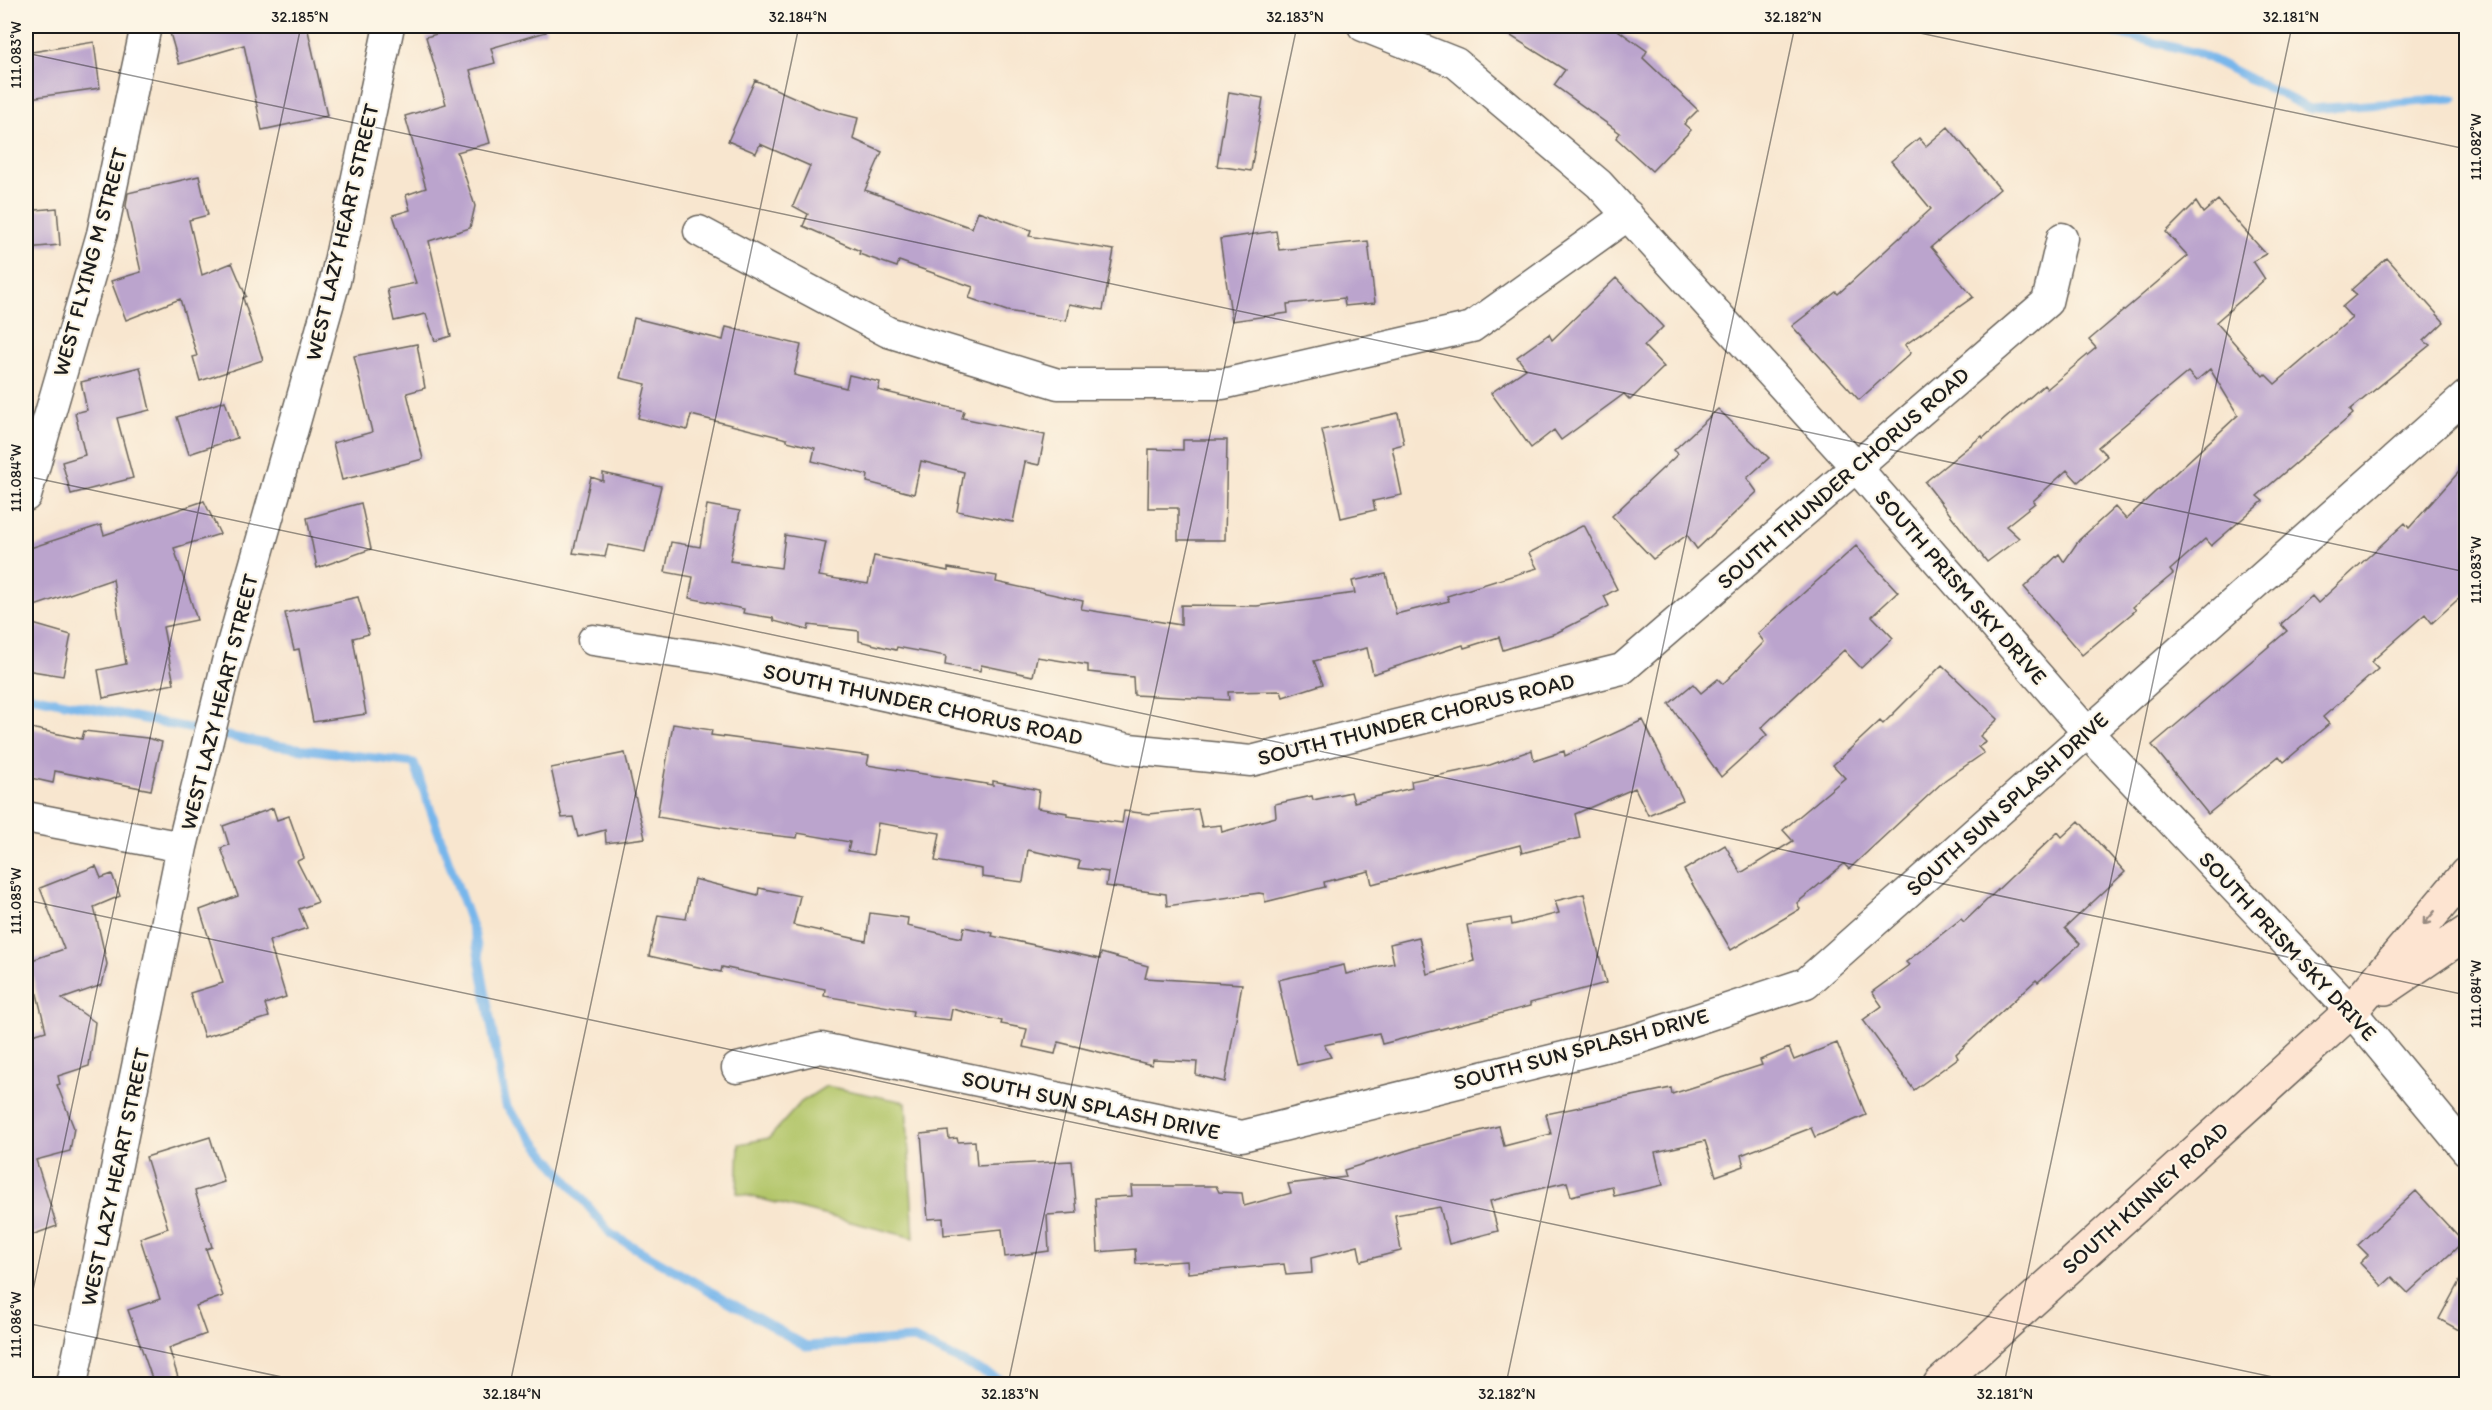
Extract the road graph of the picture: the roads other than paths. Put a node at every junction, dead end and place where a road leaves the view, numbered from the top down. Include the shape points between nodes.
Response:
1 (146, 26) edge
2 (389, 26) edge
3 (1363, 26) edge
4 (1628, 215) junction
5 (699, 231) dead end
6 (2062, 238) dead end
7 (2466, 396) edge
8 (1856, 467) junction
9 (26, 496) edge
10 (593, 640) dead end
11 (2087, 732) junction
12 (26, 817) edge
13 (182, 847) junction
14 (2466, 873) edge
15 (2466, 933) edge
16 (2351, 1011) junction
17 (737, 1068) dead end
18 (2466, 1150) edge
19 (72, 1384) edge
20 (1940, 1384) edge

1 - 9 street, WEST FLYING M STREET via 102,234
2 - 13 street, WEST LAZY HEART STREET via 335,281 227,662
3 - 4 street, SOUTH PRISM SKY DRIVE via 1456,63 1599,183
4 - 5 street via 1472,327 1223,384 1059,384 888,332
4 - 8 street, SOUTH PRISM SKY DRIVE
6 - 8 street, SOUTH THUNDER CHORUS ROAD via 2047,302
7 - 11 street, SOUTH SUN SPLASH DRIVE
8 - 10 street, SOUTH THUNDER CHORUS ROAD via 1622,669 1251,761 1129,748 714,658
8 - 11 street, SOUTH PRISM SKY DRIVE
11 - 16 street, SOUTH PRISM SKY DRIVE
11 - 17 street, SOUTH SUN SPLASH DRIVE via 1806,983 1637,1039 1242,1136 821,1048
12 - 13 street
13 - 19 street, WEST LAZY HEART STREET
14 -> 16 main road, SOUTH KINNEY ROAD
15 - 16 main road, SOUTH KINNEY ROAD
16 - 18 street, SOUTH PRISM SKY DRIVE
16 - 20 main road, SOUTH KINNEY ROAD

